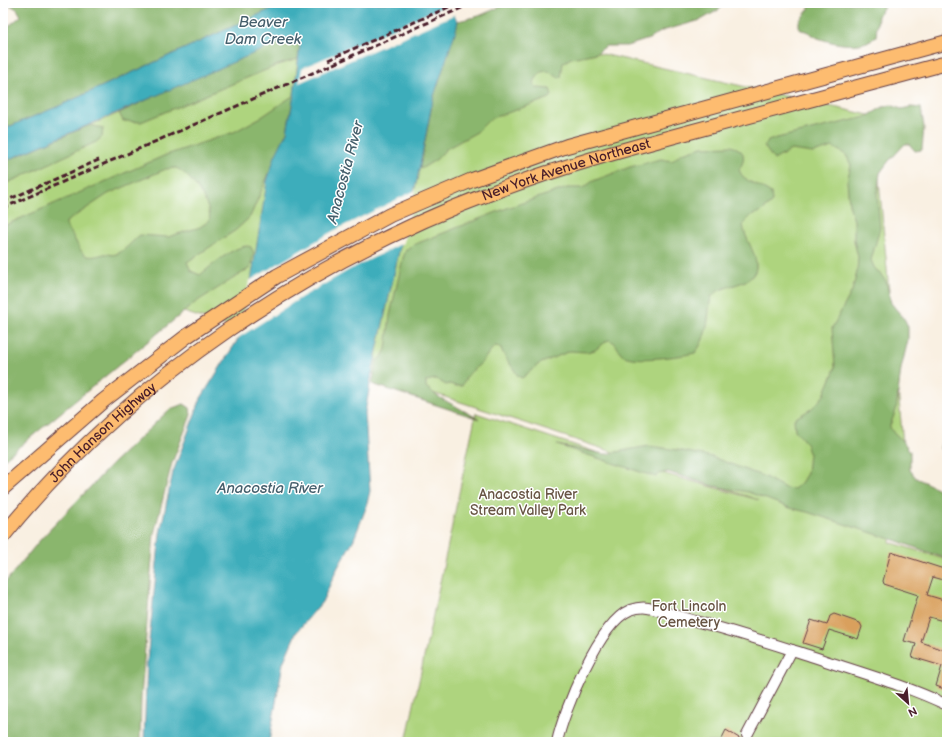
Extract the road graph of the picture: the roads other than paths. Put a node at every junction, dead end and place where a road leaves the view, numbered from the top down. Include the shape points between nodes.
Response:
1 (947, 42) edge
2 (947, 63) edge
3 (947, 69) edge
4 (897, 76) junction
5 (219, 314) joint
6 (213, 342) joint
7 (3, 488) edge
8 (3, 536) edge
9 (792, 650) junction
10 (947, 705) edge
11 (747, 735) dead end
12 (557, 742) edge

1 - 5 highway, New York Avenue Northeast via 579,142 518,162 440,193 367,227 317,254
2 - 4 highway, New York Avenue Northeast
3 - 4 highway
4 - 6 highway, New York Avenue Northeast via 591,160 499,190 435,216 364,250 312,278
5 - 7 highway, John Hanson Highway via 131,379
6 - 8 highway, John Hanson Highway via 157,383 95,436 46,485
9 - 10 lane
9 - 11 lane
9 - 12 lane via 655,610 632,609 614,623 596,648 568,707

